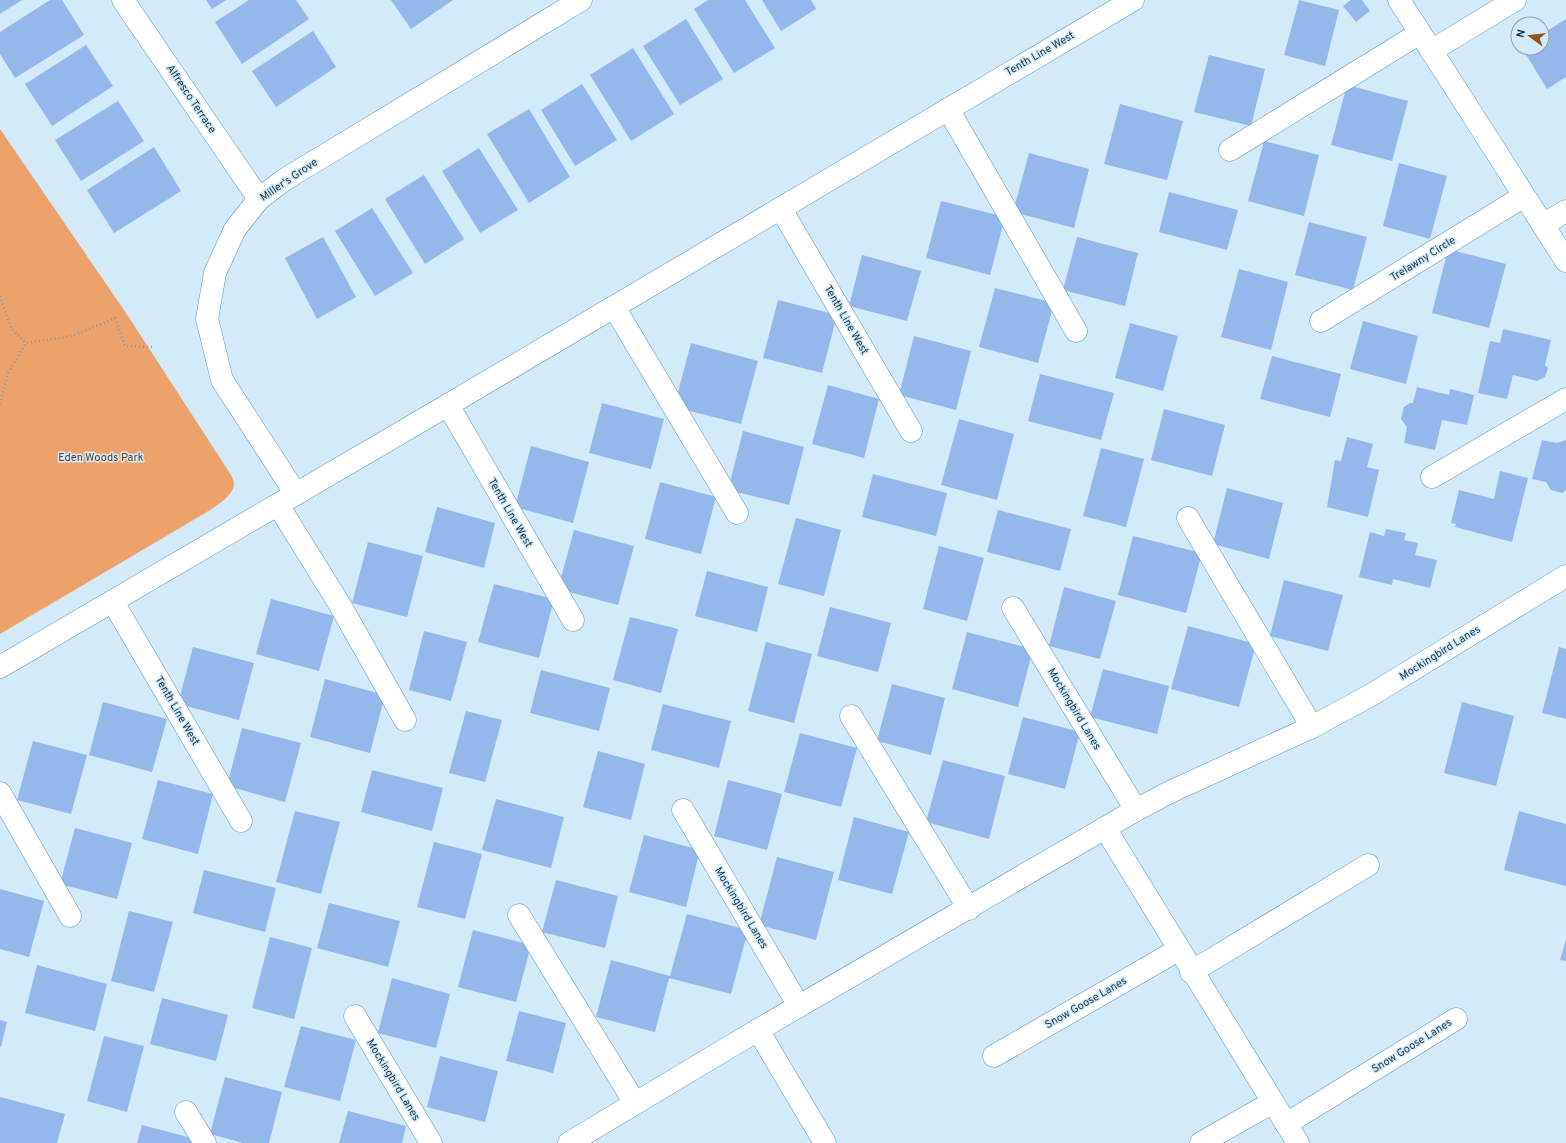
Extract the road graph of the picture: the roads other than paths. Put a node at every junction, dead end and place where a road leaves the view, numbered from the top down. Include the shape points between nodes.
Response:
1 (123, 0) edge
2 (1133, 0) edge
3 (1399, 0) edge
4 (1515, 0) edge
5 (569, 3) edge
6 (1420, 33) junction
7 (1432, 51) junction
8 (948, 109) junction
9 (1230, 150) dead end
10 (1524, 196) junction
11 (259, 199) junction
12 (781, 209) junction
13 (1566, 211) edge
14 (1543, 225) junction
15 (1566, 261) edge
16 (614, 307) junction
17 (1321, 321) dead end
18 (1076, 332) dead end
19 (1566, 399) edge
20 (448, 405) junction
21 (911, 431) dead end
22 (1432, 477) dead end
23 (287, 500) junction
24 (737, 513) dead end
25 (1188, 518) dead end
26 (1566, 576) edge
27 (113, 602) junction
28 (1013, 608) dead end
29 (572, 620) dead end
30 (0, 667) edge
31 (851, 716) dead end
32 (405, 720) dead end
33 (1312, 727) junction
34 (0, 793) edge
35 (683, 810) dead end
36 (1136, 810) junction
37 (241, 821) dead end
38 (1105, 828) junction
39 (1368, 865) dead end
40 (969, 909) junction
41 (519, 915) dead end
42 (70, 916) dead end
43 (1178, 950) junction
44 (1192, 972) junction
45 (799, 1006) junction
46 (355, 1016) dead end
47 (1456, 1019) dead end
48 (758, 1030) junction
49 (994, 1056) dead end
50 (1274, 1102) junction
51 (635, 1103) junction
52 (186, 1112) dead end
53 (1286, 1124) junction
54 (582, 1140) edge
55 (205, 1143) edge
56 (431, 1143) edge
57 (826, 1143) edge
58 (1201, 1143) edge
59 (1298, 1143) edge

1 - 11 street, Alfresco Terrace
2 - 8 street, Tenth Line West
3 - 6 street
4 - 7 street
5 - 11 street, Miller's Grove via 284,180
6 - 7 street
6 - 9 street
7 - 10 street
8 - 12 street, Tenth Line West
8 - 18 street
10 - 14 street
10 - 17 street, Trelawny Circle
11 - 23 street, Miller's Grove via 236,229 215,273 207,319 222,380
12 - 16 street, Tenth Line West
12 - 21 street, Tenth Line West
13 - 14 street
14 - 15 street
16 - 20 street, Tenth Line West
16 - 24 street
19 - 22 street
20 - 23 street, Tenth Line West
20 - 29 street, Tenth Line West
23 - 27 street, Tenth Line West
23 - 32 street via 340,605
25 - 33 street
26 - 33 street, Mockingbird Lanes via 1371,695
27 - 30 street, Tenth Line West
27 - 37 street, Tenth Line West
28 - 36 street, Mockingbird Lanes
31 - 40 street
33 - 36 street, Mockingbird Lanes
34 - 42 street
35 - 45 street, Mockingbird Lanes
36 - 38 street, Mockingbird Lanes
38 - 40 street, Mockingbird Lanes
38 - 43 street
39 - 44 street
40 - 45 street, Mockingbird Lanes
41 - 51 street
43 - 44 street
43 - 49 street, Snow Goose Lanes
44 - 50 street
45 - 48 street, Mockingbird Lanes
46 - 56 street, Mockingbird Lanes
47 - 53 street, Snow Goose Lanes
48 - 51 street, Mockingbird Lanes
48 - 57 street
50 - 53 street
50 - 58 street
51 - 54 street, Mockingbird Lanes
52 - 55 street
53 - 59 street

